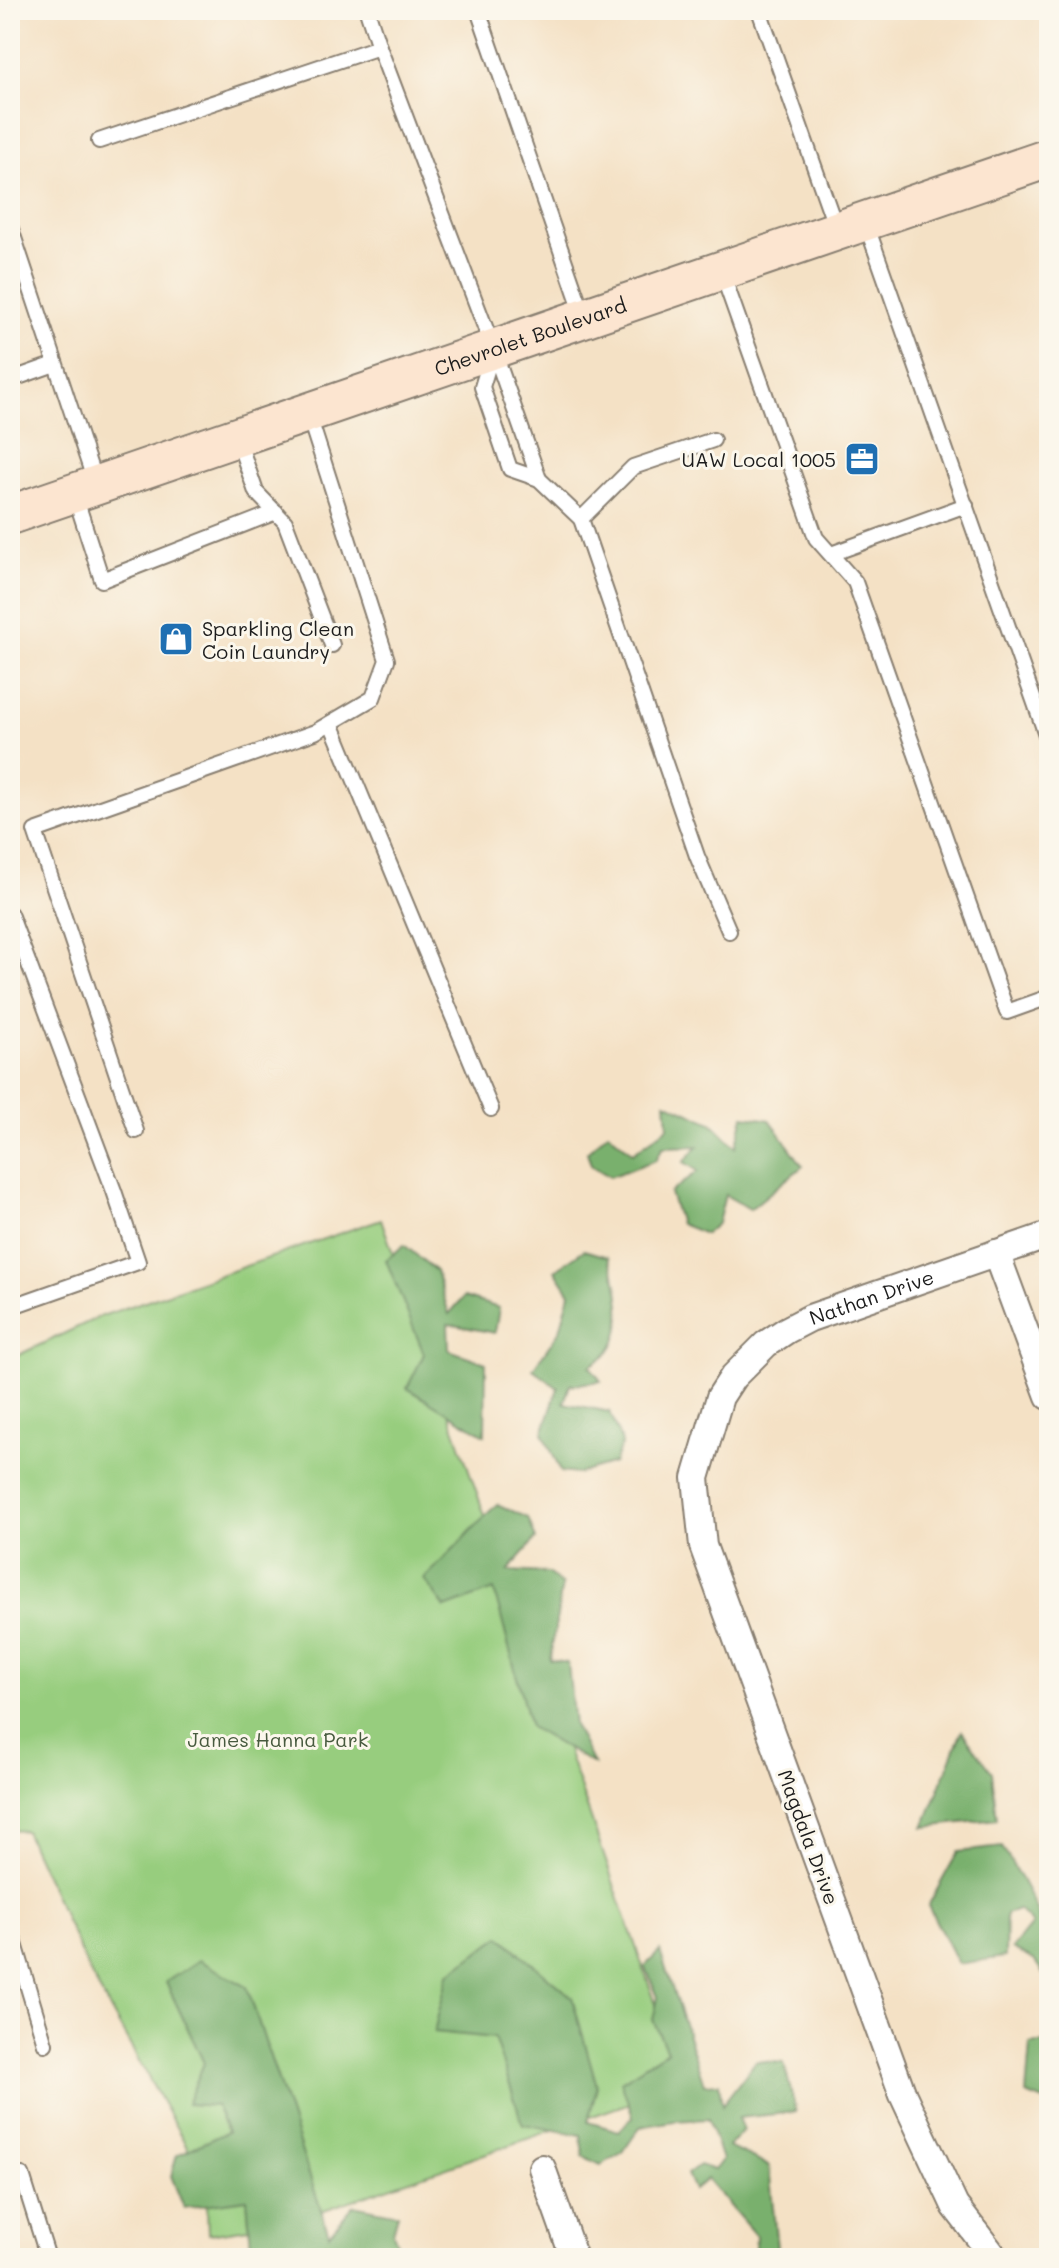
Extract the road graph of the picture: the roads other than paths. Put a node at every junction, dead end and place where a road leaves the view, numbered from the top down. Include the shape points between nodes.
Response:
1 (367, 10) edge
2 (478, 10) edge
3 (759, 10) edge
4 (379, 47) junction
5 (99, 141) dead end
6 (1049, 158) edge
7 (10, 226) edge
8 (851, 226) junction
9 (721, 270) junction
10 (584, 317) junction
11 (493, 348) junction
12 (55, 364) junction
13 (10, 380) edge
14 (308, 412) junction
15 (236, 437) junction
16 (713, 440) dead end
17 (539, 479) junction
18 (85, 489) junction
19 (966, 505) junction
20 (276, 512) junction
21 (10, 515) edge
22 (581, 519) junction
23 (831, 554) junction
24 (332, 645) dead end
25 (331, 723) junction
26 (1049, 743) edge
27 (10, 914) edge
28 (729, 931) dead end
29 (1049, 997) edge
30 (491, 1109) dead end
31 (136, 1131) dead end
32 (1049, 1235) edge
33 (996, 1253) junction
34 (10, 1307) edge
35 (1049, 1396) edge
36 (720, 1397) joint
37 (10, 1927) edge
38 (45, 2044) dead end
39 (542, 2168) dead end
40 (10, 2179) edge
41 (48, 2258) edge
42 (574, 2258) edge
43 (995, 2258) edge

1 - 4 lane
2 - 10 lane
3 - 8 lane
4 - 5 lane
4 - 11 lane
6 - 8 main road, Chevrolet Boulevard
7 - 12 lane
8 - 9 main road, Chevrolet Boulevard
8 - 19 lane
9 - 10 main road, Chevrolet Boulevard
9 - 23 lane via 816,538
10 - 11 main road, Chevrolet Boulevard
11 - 14 main road, Chevrolet Boulevard
11 - 17 lane
11 - 17 lane via 482,387 510,469
12 - 13 lane
12 - 18 lane
14 - 15 main road, Chevrolet Boulevard
14 - 25 lane via 387,660 373,698
15 - 18 main road, Chevrolet Boulevard
15 - 20 lane via 256,492
16 - 22 lane via 633,467
17 - 22 lane
18 - 20 lane via 102,580
18 - 21 main road, Chevrolet Boulevard
19 - 23 lane
19 - 26 lane
20 - 24 lane via 285,522
22 - 28 lane via 697,856
23 - 29 lane via 855,582 1007,1012
25 - 30 lane
25 - 31 lane via 35,831
27 - 34 lane via 138,1262
32 - 33 street, Nathan Drive
33 - 35 street
33 - 36 street, Nathan Drive via 787,1330 749,1360
36 - 43 street, Magdala Drive via 696,1478 703,1546 903,2095 955,2206
37 - 38 lane
39 - 42 street
40 - 41 lane via 22,2175

